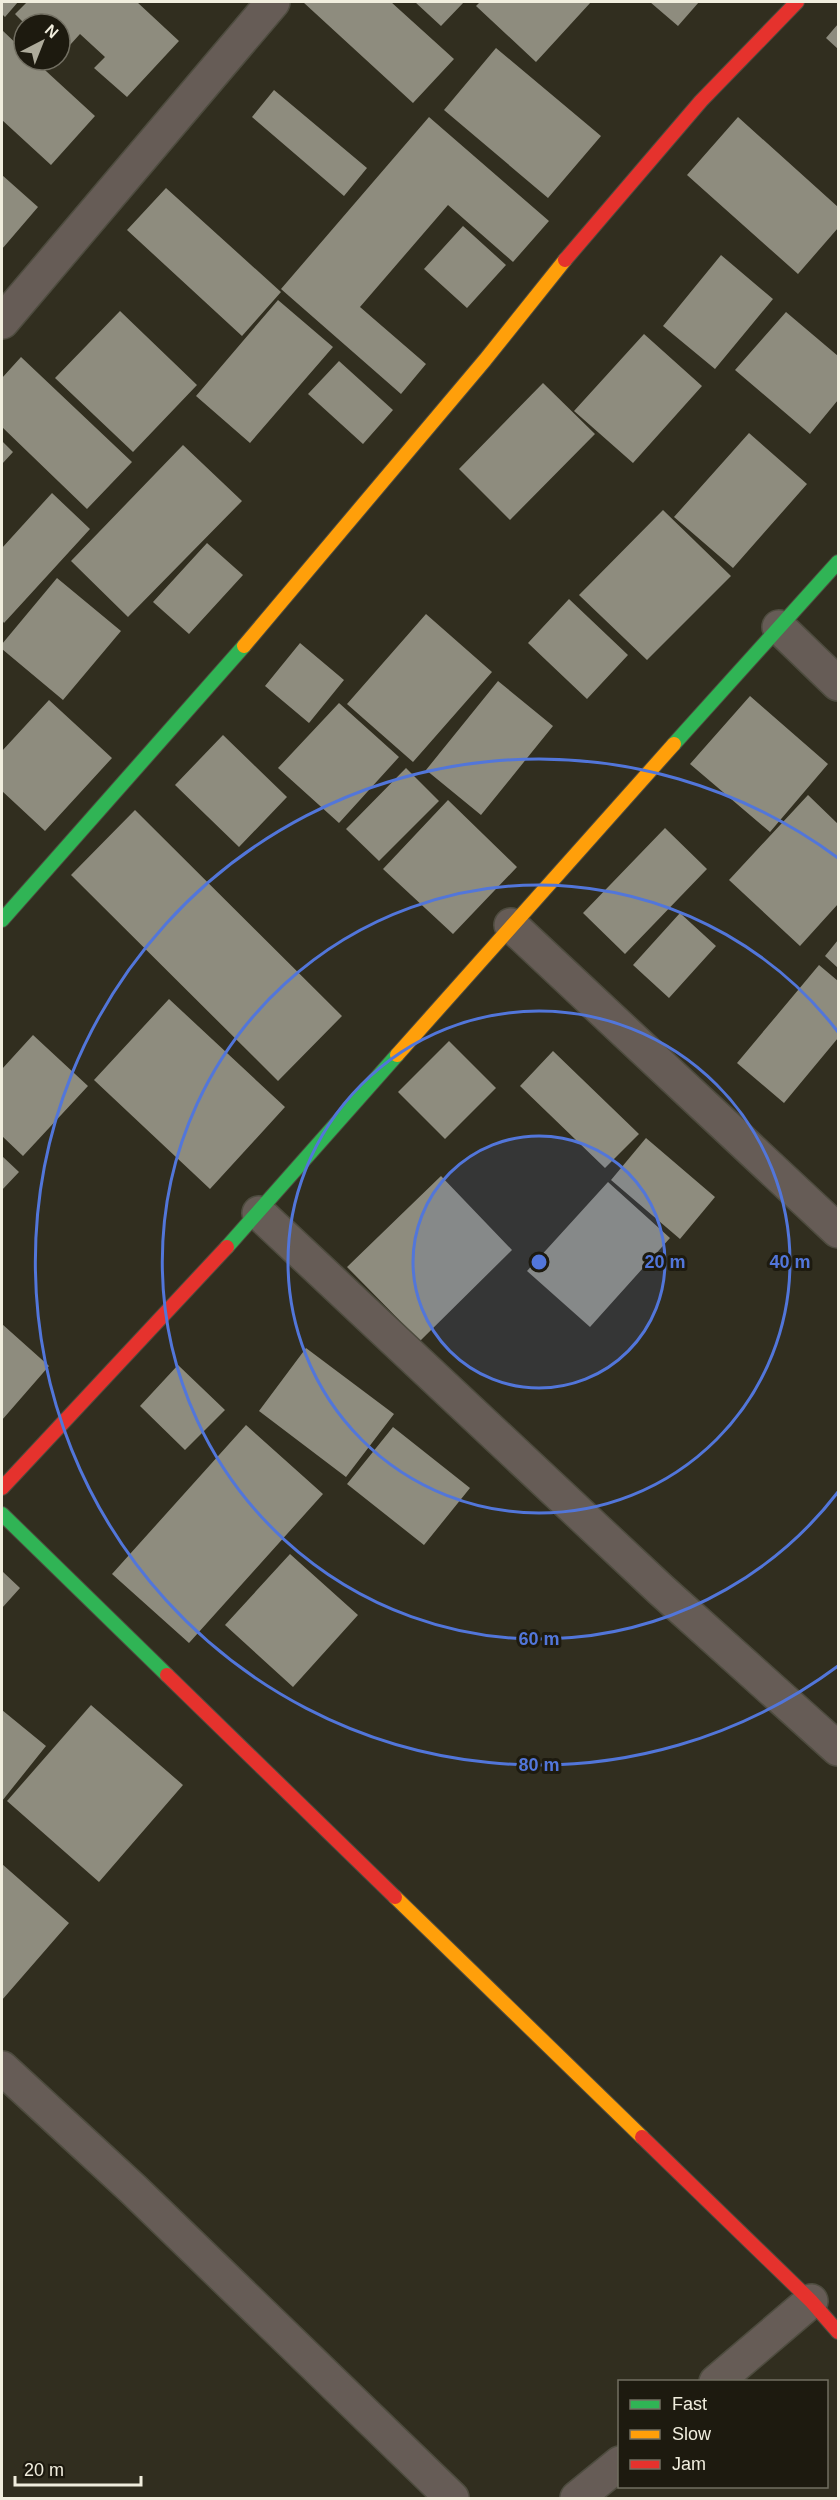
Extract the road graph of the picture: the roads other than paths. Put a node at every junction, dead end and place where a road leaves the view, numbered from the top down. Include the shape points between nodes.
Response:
1 (273, 2) edge
2 (797, 2) edge
3 (2, 322) edge
4 (838, 562) edge
5 (779, 627) junction
6 (838, 684) edge
7 (2, 920) edge
8 (511, 925) junction
9 (259, 1213) junction
10 (838, 1231) edge
11 (2, 1488) edge
12 (2, 1514) edge
13 (838, 1749) edge
14 (2, 2068) edge
15 (811, 2301) junction
16 (838, 2332) edge
17 (718, 2380) edge
18 (618, 2465) edge
19 (452, 2499) edge
20 (577, 2499) edge

1 - 3 street
2 - 7 street via 701,101 194,705
4 - 5 street
5 - 6 street
5 - 8 street
8 - 9 street
8 - 10 street
9 - 11 street
9 - 13 street via 660,1589
12 - 15 street
14 - 19 street via 133,2189
15 - 16 street
15 - 17 street
18 - 20 street

